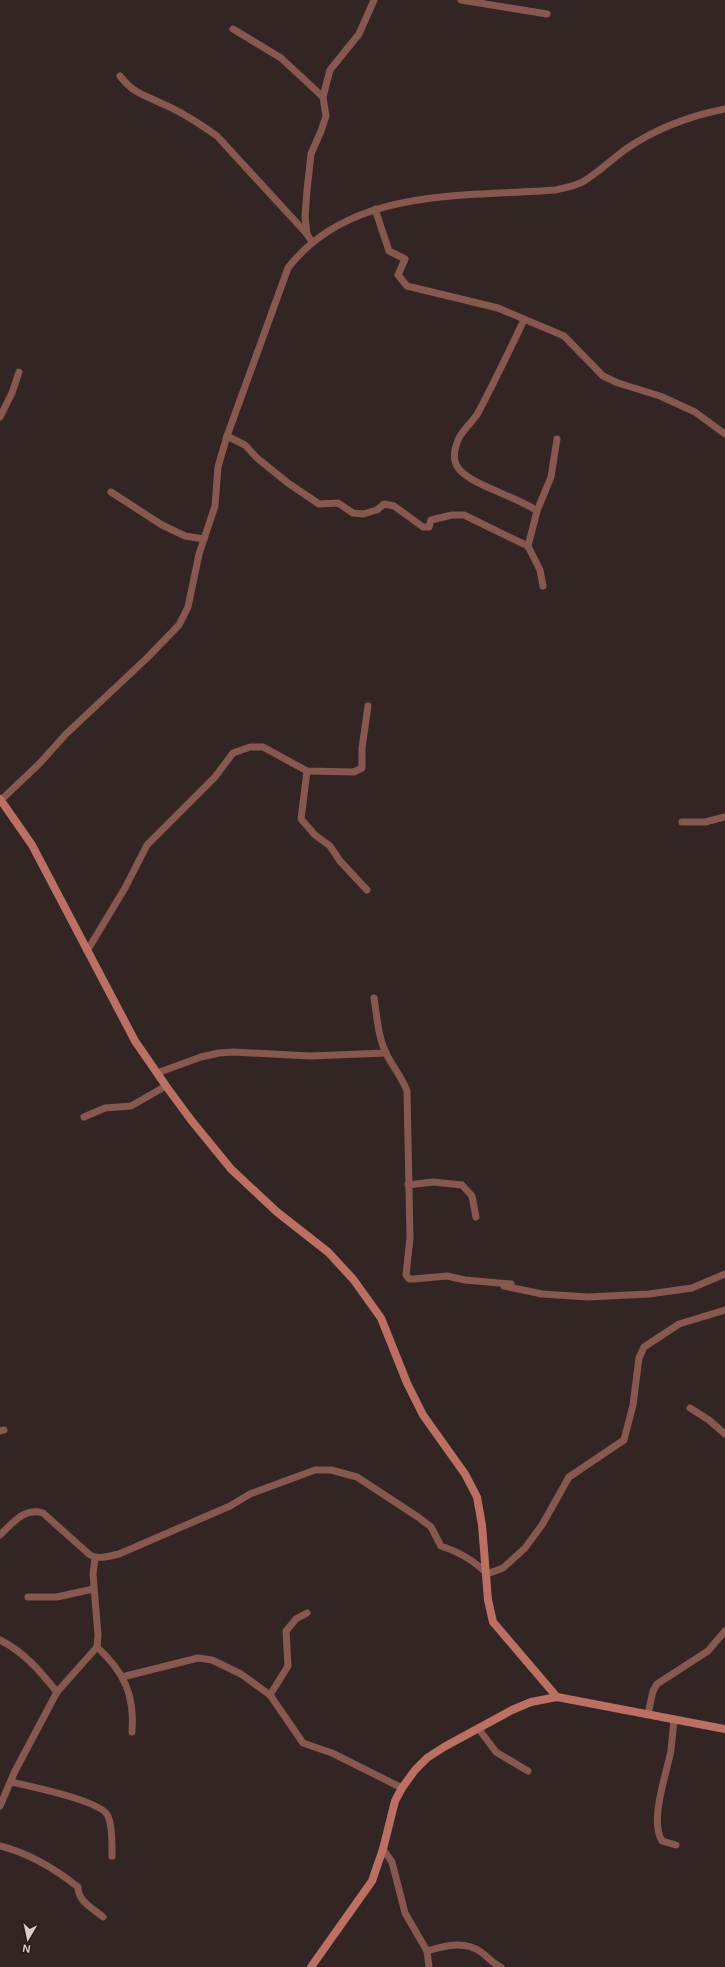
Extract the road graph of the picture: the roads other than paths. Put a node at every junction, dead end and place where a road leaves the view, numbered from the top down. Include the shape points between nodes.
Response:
1 (374, 0) edge
2 (461, 0) edge
3 (547, 14) dead end
4 (233, 29) dead end
5 (120, 76) dead end
6 (323, 97) junction
7 (725, 109) edge
8 (375, 210) junction
9 (307, 234) junction
10 (312, 242) junction
11 (524, 320) junction
12 (19, 372) dead end
13 (0, 417) edge
14 (725, 434) edge
15 (227, 436) junction
16 (557, 439) dead end
17 (111, 492) dead end
18 (536, 511) junction
19 (204, 539) junction
20 (528, 546) junction
21 (543, 586) dead end
22 (368, 706) dead end
23 (307, 771) junction
24 (1, 800) edge
25 (725, 817) edge
26 (682, 822) dead end
27 (367, 890) dead end
28 (87, 951) junction
29 (374, 998) dead end
30 (386, 1053) junction
31 (157, 1073) junction
32 (166, 1086) junction
33 (84, 1117) dead end
34 (408, 1184) junction
35 (476, 1217) dead end
36 (725, 1274) edge
37 (496, 1283) junction
38 (511, 1284) dead end
39 (725, 1310) edge
40 (690, 1408) dead end
41 (725, 1434) edge
42 (0, 1536) edge
43 (95, 1558) junction
44 (487, 1574) junction
45 (94, 1589) junction
46 (28, 1597) dead end
47 (307, 1613) dead end
48 (725, 1631) edge
49 (0, 1640) edge
50 (97, 1647) junction
51 (122, 1677) junction
52 (56, 1692) junction
53 (270, 1695) junction
54 (557, 1697) junction
55 (648, 1714) junction
56 (674, 1720) junction
57 (478, 1728) junction
58 (725, 1729) edge
59 (132, 1732) dead end
60 (528, 1771) dead end
61 (11, 1782) junction
62 (402, 1788) junction
63 (0, 1806) edge
64 (676, 1845) dead end
65 (0, 1846) edge
66 (383, 1849) junction
67 (112, 1856) dead end
68 (103, 1917) dead end
69 (426, 1951) junction
70 (311, 1967) edge
71 (429, 1967) edge
72 (501, 1967) edge

1 - 6 street via 359,34 330,70
2 - 3 street
4 - 6 street via 281,58
5 - 9 street via 130,88 202,125 217,136
6 - 9 street via 326,116 311,154 305,217
7 - 8 street via 667,125 625,150 584,181 572,186 555,190 420,199
8 - 10 street via 332,229
8 - 11 street via 389,251 405,259 398,275 407,286 498,308
9 - 10 street
10 - 15 street via 288,268
11 - 14 street via 564,336 603,376 660,396 695,412
11 - 18 street via 476,416 458,439 454,456 459,470 469,477 519,500
12 - 13 street
15 - 19 street via 218,467 215,506
15 - 20 street via 245,445 288,483 319,504 338,503 353,513 363,514 377,510 384,504 394,506 423,527 429,527 431,520 464,515
16 - 18 street via 551,477
17 - 19 street via 162,525 185,536
18 - 20 street
19 - 24 street via 188,606 179,625
20 - 21 street via 540,570
22 - 23 street via 362,768 354,772
23 - 27 street via 301,819 315,835 330,846 340,861
23 - 28 street via 263,747 250,747 232,753 215,777 147,845 125,888
24 - 28 street via 32,845
25 - 26 street via 705,822
28 - 31 street via 135,1041
29 - 30 street
30 - 31 street via 310,1056 218,1053
30 - 34 street via 407,1091
31 - 32 street
32 - 33 street via 131,1106 105,1108
32 - 44 street via 231,1169 277,1212 328,1252 353,1279 381,1318 407,1383 424,1415 465,1474 477,1497
34 - 35 street via 449,1182 462,1185 472,1196
34 - 37 street via 410,1238 406,1275 414,1279 447,1276
36 - 37 street via 692,1288 649,1294 588,1297 542,1294
37 - 38 street
39 - 44 street via 679,1324 644,1347 639,1358 633,1406 624,1440 569,1477 542,1525 525,1548 503,1568
40 - 41 street
42 - 43 street via 20,1516 35,1510 43,1513
43 - 44 street via 119,1554 230,1506 250,1494 315,1470 332,1470 357,1477 418,1517 431,1527 441,1546 458,1552 479,1565
43 - 45 street
44 - 54 street via 488,1600 493,1622
45 - 46 street via 57,1597
45 - 50 street
47 - 53 street via 296,1618 286,1631 288,1666
48 - 55 street via 708,1650 657,1684
49 - 52 street via 22,1654
50 - 51 street
50 - 52 street
51 - 53 street via 198,1658 212,1660 241,1674
51 - 59 street via 134,1712
52 - 61 street
53 - 62 street via 303,1743 332,1753
54 - 55 street
54 - 57 street via 531,1702
55 - 56 street
56 - 58 street
56 - 64 street via 671,1750 658,1814 659,1836 662,1841
57 - 60 street via 496,1752
57 - 62 street via 427,1758
61 - 63 street
61 - 67 street via 89,1802 103,1811 108,1816
62 - 66 street via 390,1815
65 - 68 street via 26,1855 66,1878 78,1887 78,1894 86,1905
66 - 69 street via 392,1862 406,1913
66 - 70 street via 372,1881
69 - 71 street
69 - 72 street via 452,1944 474,1947

